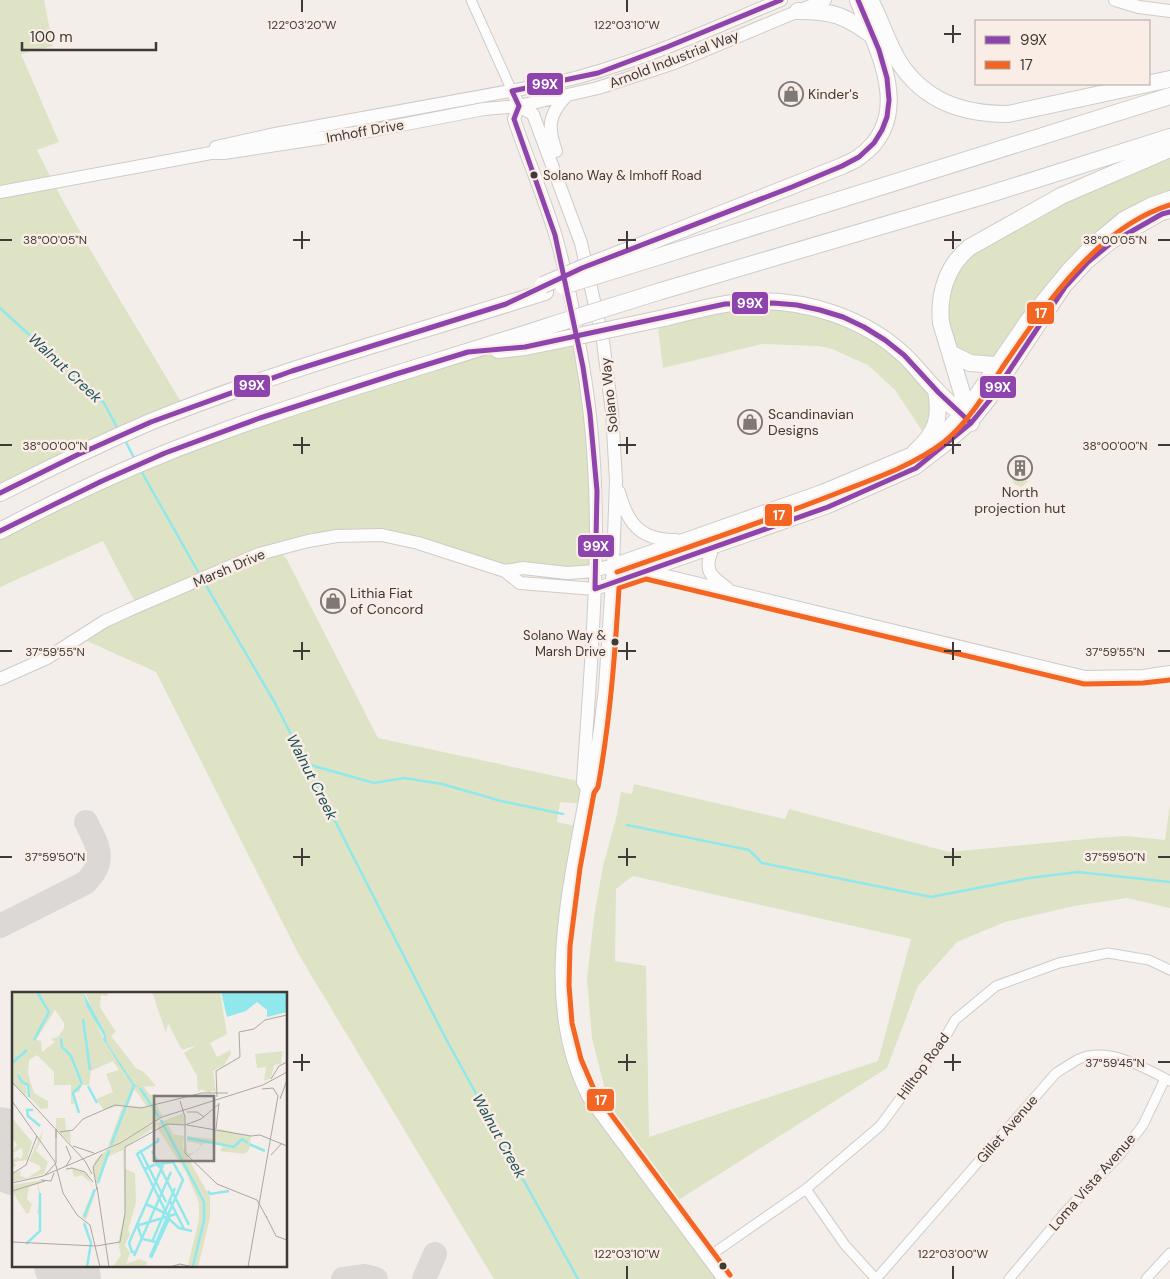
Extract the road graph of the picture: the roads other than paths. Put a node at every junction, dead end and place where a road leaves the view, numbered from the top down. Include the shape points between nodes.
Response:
1 (471, 0) edge
2 (781, 0) edge
3 (825, 0) edge
4 (858, 0) edge
5 (1115, 0) edge
6 (874, 3) edge
7 (798, 10) junction
8 (1170, 11) edge
9 (873, 36) junction
10 (1170, 79) edge
11 (1150, 83) edge
12 (1142, 85) edge
13 (512, 91) junction
14 (566, 96) junction
15 (1170, 96) edge
16 (519, 106) junction
17 (1170, 138) edge
18 (1170, 149) edge
19 (212, 153) junction
20 (0, 192) edge
21 (1170, 197) edge
22 (570, 212) junction
23 (1170, 212) edge
24 (652, 250) junction
25 (554, 333) junction
26 (952, 354) junction
27 (995, 365) junction
28 (936, 390) junction
29 (966, 415) junction
30 (916, 452) junction
31 (616, 481) junction
32 (0, 493) edge
33 (0, 531) edge
34 (686, 540) junction
35 (712, 548) junction
36 (613, 565) junction
37 (504, 571) junction
38 (595, 571) junction
39 (646, 572) junction
40 (612, 583) junction
41 (595, 589) junction
42 (733, 592) junction
43 (1170, 672) edge
44 (0, 679) edge
45 (586, 789) junction
46 (1170, 970) edge
47 (1167, 1080) edge
48 (806, 1188) junction
49 (1170, 1253) edge
50 (708, 1257) junction
51 (724, 1279) edge
52 (876, 1279) edge
53 (1009, 1279) edge
54 (1146, 1279) edge

1 - 13 street, Solano Way
2 - 13 street, Arnold Industrial Way via 598,73
3 - 7 street, Arnold Industrial Way
4 - 9 highway
5 - 8 street
6 - 12 highway via 899,62 935,98 960,109 1008,114
7 - 9 highway via 824,11 845,17
7 - 14 street, Arnold Industrial Way via 674,62
9 - 24 highway via 888,78 890,100 882,130 860,157
10 - 11 highway
13 - 16 street, Solano Way
13 - 19 street, Imhoff Drive via 270,135 218,146
14 - 16 street, Arnold Industrial Way
14 - 22 street via 556,106 550,135 572,200
15 - 24 highway
16 - 19 street, Imhoff Drive
16 - 22 street, Solano Way via 533,114
16 - 38 street, Solano Way via 514,119 555,235 584,367 596,491
17 - 25 highway, bridge via 661,292
18 - 26 highway via 1061,196 959,256 941,296 941,323
19 - 20 street, Imhoff Drive
21 - 27 street via 1122,218 1094,242 1027,319
22 - 31 street, Solano Way via 581,243 603,341
23 - 29 street via 1111,243 1088,262 1065,287 989,401
24 - 32 highway, bridge via 506,304 204,402 151,422
25 - 28 highway, bridge via 664,318 725,304 753,301 790,303 848,319 875,332 904,355
25 - 33 highway via 525,347 468,352 219,432 139,464
26 - 27 highway via 970,363
26 - 29 highway
27 - 29 street
28 - 29 highway
28 - 30 highway via 939,407 936,424 928,440
29 - 30 street, Marsh Drive
29 - 35 street via 946,446 916,468 828,507
30 - 34 street, Marsh Drive via 822,491
31 - 34 street via 622,503 637,528 658,540
31 - 36 street, Solano Way
34 - 36 street, Marsh Drive
35 - 39 street
35 - 42 street via 708,563 710,574
36 - 38 street, Marsh Drive
36 - 40 street, Solano Way
37 - 38 street, Marsh Drive via 523,568
37 - 41 street, Marsh Drive via 520,584
37 - 44 street, Marsh Drive via 418,543 382,535 337,536 297,543 259,554 105,621 47,658
38 - 41 street, Solano Way
39 - 40 street
39 - 42 street
40 - 41 street
40 - 45 street, Solano Way via 600,730 591,785
41 - 45 street, Solano Way via 583,782
42 - 43 street via 1085,677
45 - 50 street, Solano Way via 562,949 562,984 572,1059 589,1098 606,1123
46 - 48 street, Hilltop Road via 1149,960 1108,953 1059,963 996,986 955,1020 880,1126
47 - 52 street, Gillet Avenue via 1127,1060 1105,1055 1080,1058 1056,1073
47 - 53 street, Loma Vista Avenue via 1143,1124 1125,1148
48 - 50 street, Hilltop Road
48 - 52 street via 845,1245
49 - 54 street
50 - 51 street, Solano Way

